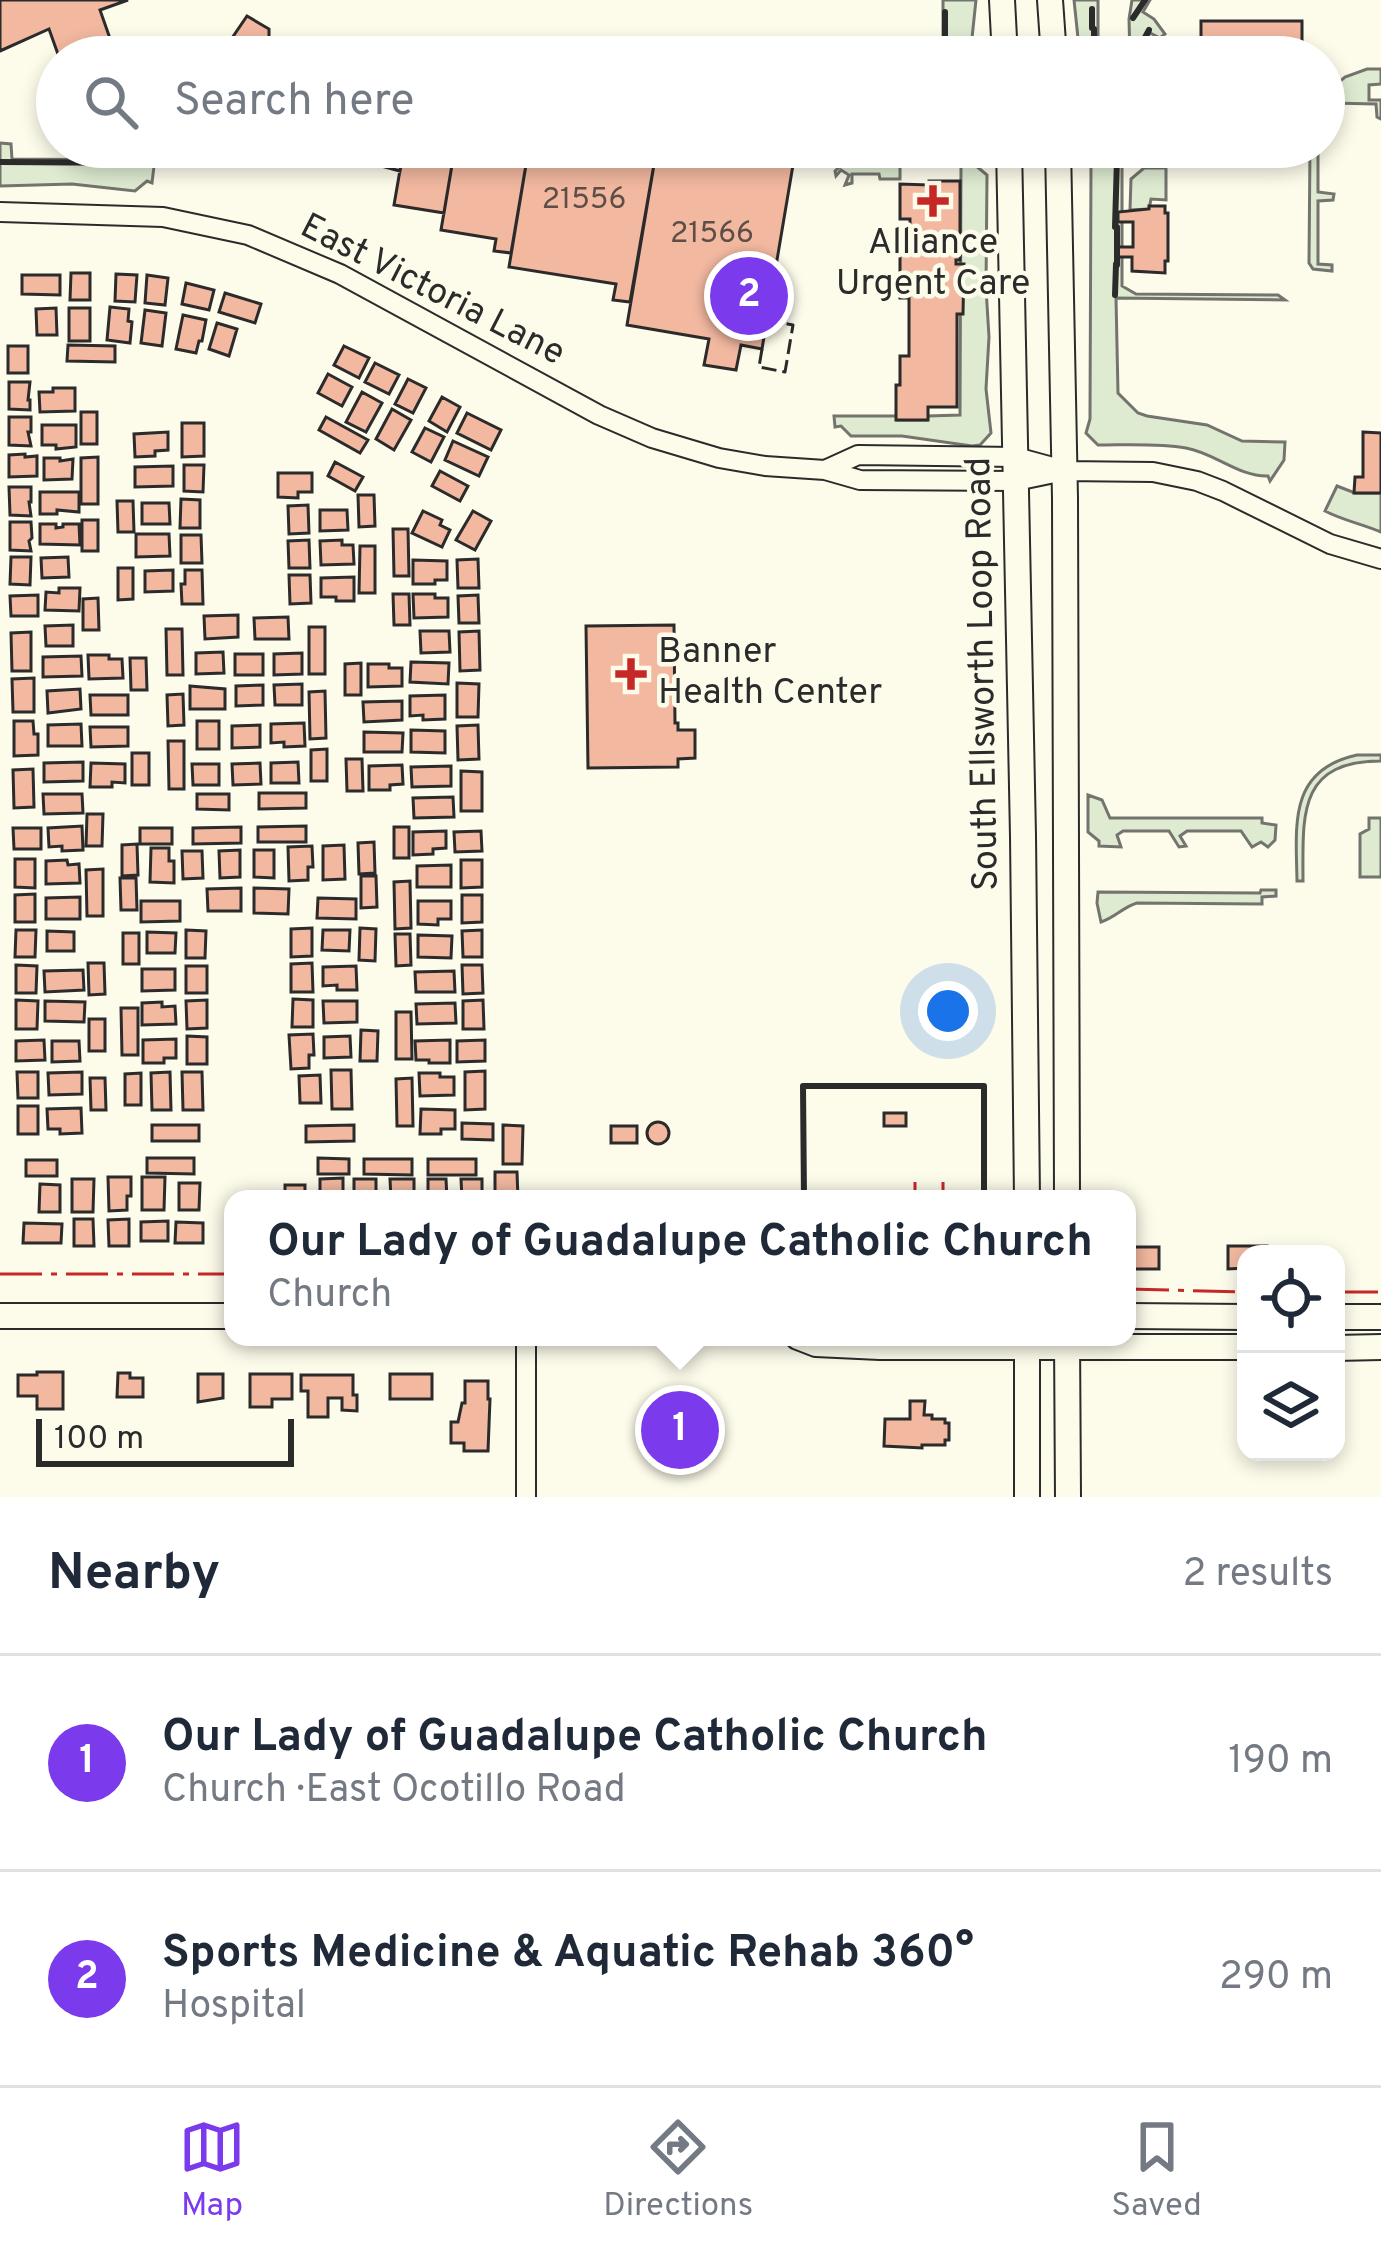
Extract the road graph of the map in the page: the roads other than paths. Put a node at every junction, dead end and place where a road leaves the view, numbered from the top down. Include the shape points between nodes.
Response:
1 (1002, 0) edge
2 (1050, 0) edge
3 (1004, 36) edge
4 (1053, 36) edge
5 (1009, 168) edge
6 (1058, 168) edge
7 (0, 212) edge
8 (1016, 469) junction
9 (1064, 471) junction
10 (1381, 559) edge
11 (1027, 1190) edge
12 (1067, 1190) edge
13 (0, 1316) edge
14 (224, 1316) edge
15 (1136, 1316) edge
16 (1237, 1317) edge
17 (1345, 1317) edge
18 (1381, 1317) edge
19 (1136, 1343) edge
20 (526, 1346) edge
21 (1027, 1346) edge
22 (1068, 1346) edge
23 (1237, 1347) edge
24 (1381, 1347) edge
25 (1345, 1348) edge
26 (526, 1497) edge
27 (1027, 1497) edge
28 (1068, 1497) edge

1 - 3 main road
2 - 4 main road
5 - 8 main road, South Ellsworth Loop Road
6 - 9 main road
7 - 8 street, East Victoria Lane via 163,217 248,236 340,274 652,438 719,458 860,480
8 - 9 street, East Victoria Lane
8 - 11 main road, South Ellsworth Loop Road
9 - 10 street, East Victoria Lane via 1153,472 1197,482
9 - 12 main road
13 - 14 main road
15 - 16 main road
17 - 18 main road
19 - 23 main road
20 - 26 street
21 - 27 main road
22 - 28 main road
24 - 25 main road

